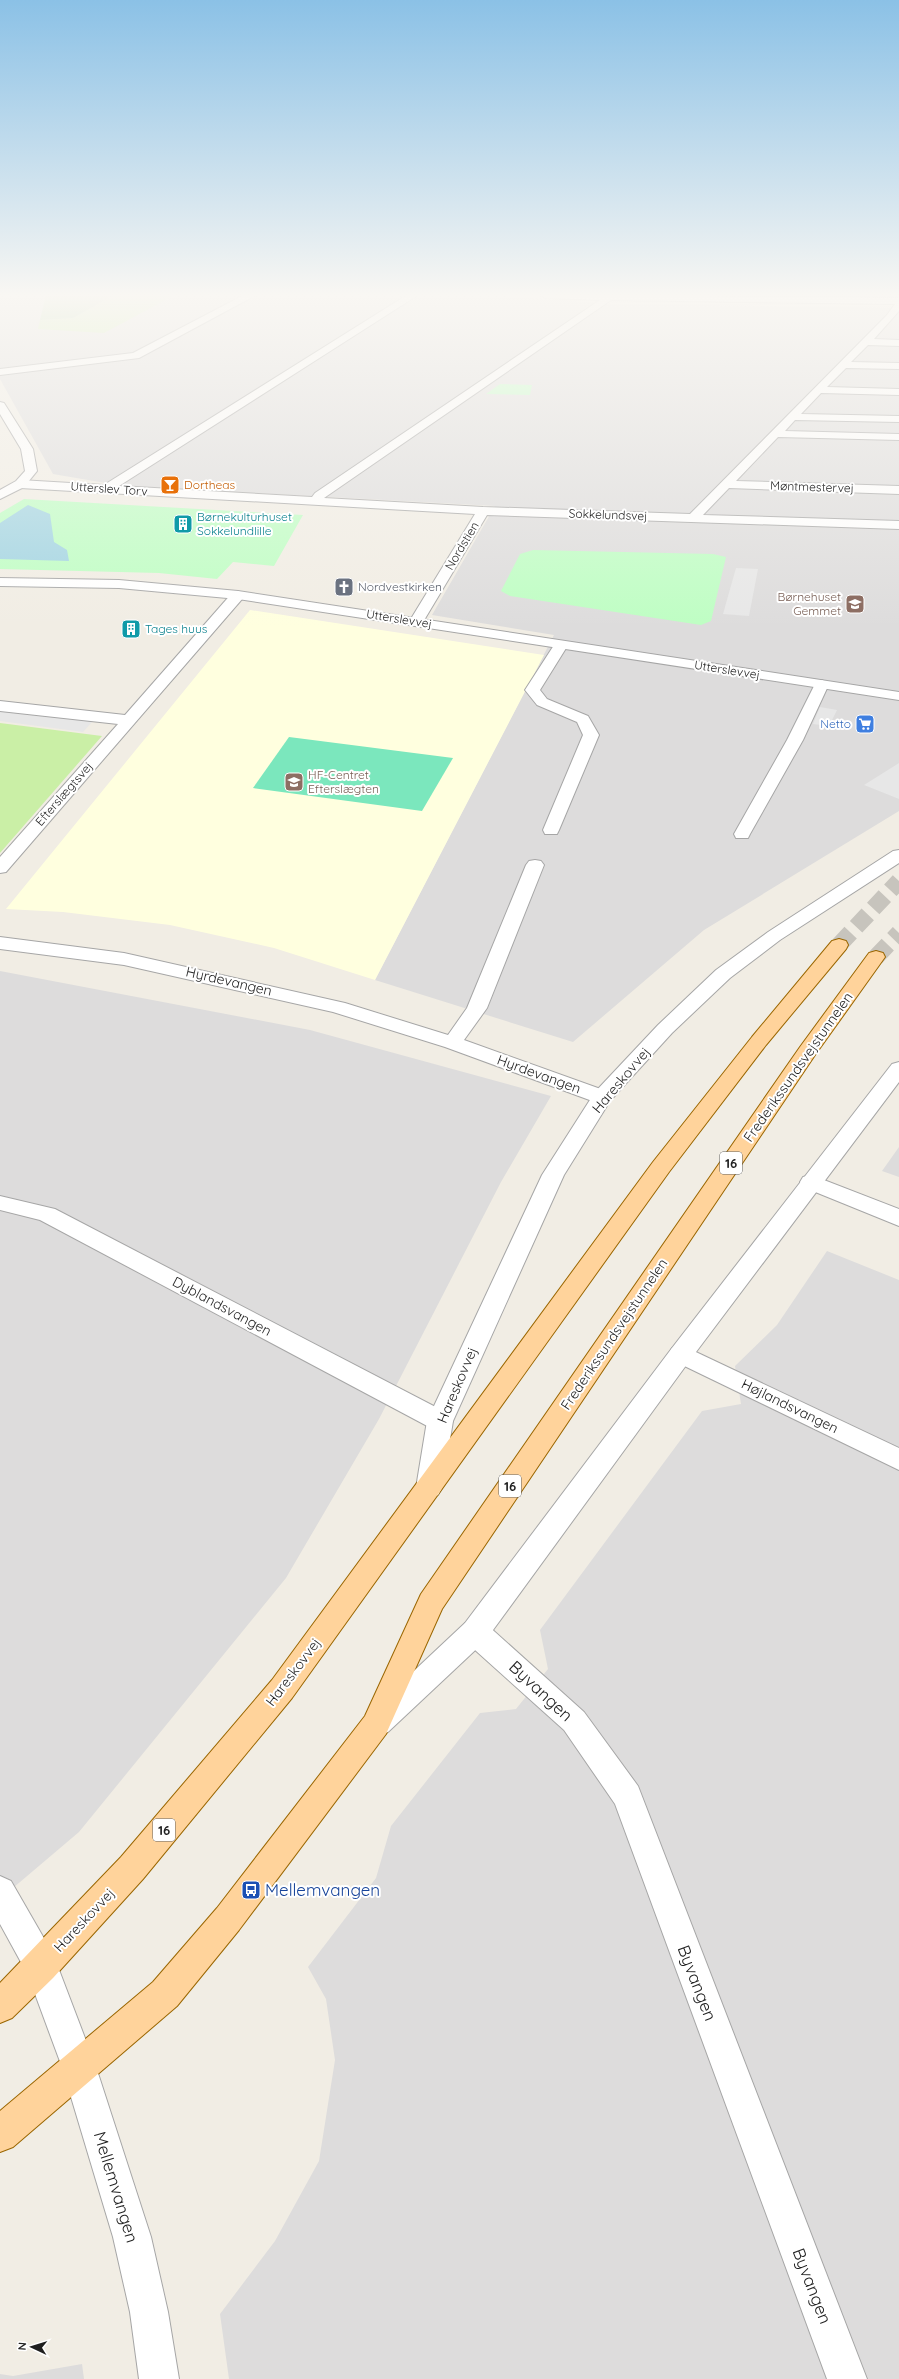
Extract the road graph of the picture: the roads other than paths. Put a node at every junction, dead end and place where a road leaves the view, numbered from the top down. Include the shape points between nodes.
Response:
1 (1, 406) edge
2 (237, 406) edge
3 (450, 406) edge
4 (803, 406) edge
5 (791, 417) junction
6 (899, 419) edge
7 (775, 434) junction
8 (899, 437) edge
9 (20, 484) junction
10 (726, 484) junction
11 (106, 489) junction
12 (899, 490) edge
13 (0, 495) edge
14 (316, 501) junction
15 (483, 511) junction
16 (692, 518) junction
17 (899, 525) edge
18 (0, 582) edge
19 (238, 595) junction
20 (416, 622) junction
21 (561, 645) junction
22 (822, 684) junction
23 (899, 696) edge
24 (0, 706) edge
25 (127, 720) junction
26 (550, 830) dead end
27 (742, 834) dead end
28 (899, 855) edge
29 (535, 865) dead end
30 (0, 868) edge
31 (0, 943) edge
32 (839, 945) tunnel mouth
33 (876, 957) tunnel mouth
34 (452, 1043) junction
35 (899, 1068) edge
36 (602, 1097) junction
37 (812, 1182) junction
38 (0, 1203) edge
39 (899, 1218) edge
40 (681, 1354) junction
41 (440, 1421) junction
42 (899, 1460) edge
43 (429, 1488) junction
44 (475, 1632) junction
45 (376, 1725) junction
46 (0, 1892) edge
47 (41, 1966) junction
48 (0, 2006) edge
49 (79, 2067) junction
50 (0, 2134) edge
51 (159, 2379) edge
52 (847, 2379) edge

1 - 9 street via 27,449 31,471
2 - 11 street
3 - 14 street via 319,496
4 - 5 street
5 - 6 street
5 - 7 street
7 - 8 street
7 - 10 street
9 - 11 street, Utterslev Torv
9 - 13 street
10 - 12 street, Møntmestervej
10 - 16 street
11 - 14 street, Utterslev Torv
14 - 15 street, Sokkelundsvej
15 - 16 street, Sokkelundsvej
15 - 20 street, Nordstien
16 - 17 street, Sokkelundsvej
18 - 19 street via 90,582 173,587
19 - 20 street, Utterslevvej
19 - 25 street, Efterslægtsvej
20 - 21 street, Utterslevvej
21 - 22 street, Utterslevvej
21 - 26 street via 532,690 542,702 583,720 591,734
22 - 23 street, Utterslevvej
22 - 27 street via 795,740
24 - 25 street
25 - 30 street, Efterslægtsvej
28 - 36 street, Hareskovvej via 774,936 723,974 664,1029
29 - 34 street via 477,1008
31 - 34 street, Hyrdevangen via 124,959 244,984 338,1006
32 - 43 main road, 16 via 759,1041 661,1167
33 - 45 main road, Frederikssundsvejstunnelen / 16 via 807,1051 432,1602
34 - 36 street, Hyrdevangen
35 - 37 street
36 - 41 street, Hareskovvej via 553,1175
37 - 39 street
37 - 40 street
38 - 41 street, Dyblandsvangen via 47,1214
40 - 42 street, Højlandsvangen
40 - 44 street
41 - 43 street, Hareskovvej
43 - 47 main road, Hareskovvej / 16 via 282,1689 132,1868
44 - 45 street
44 - 52 street, Byvangen via 574,1721 627,1796
45 - 49 main road, 16 via 228,1919 165,1994
46 - 47 street, Mellemvangen
47 - 48 main road, Hareskovvej / 16
47 - 49 street, Mellemvangen
49 - 50 main road, 16
49 - 51 street, Mellemvangen via 132,2237 149,2312

